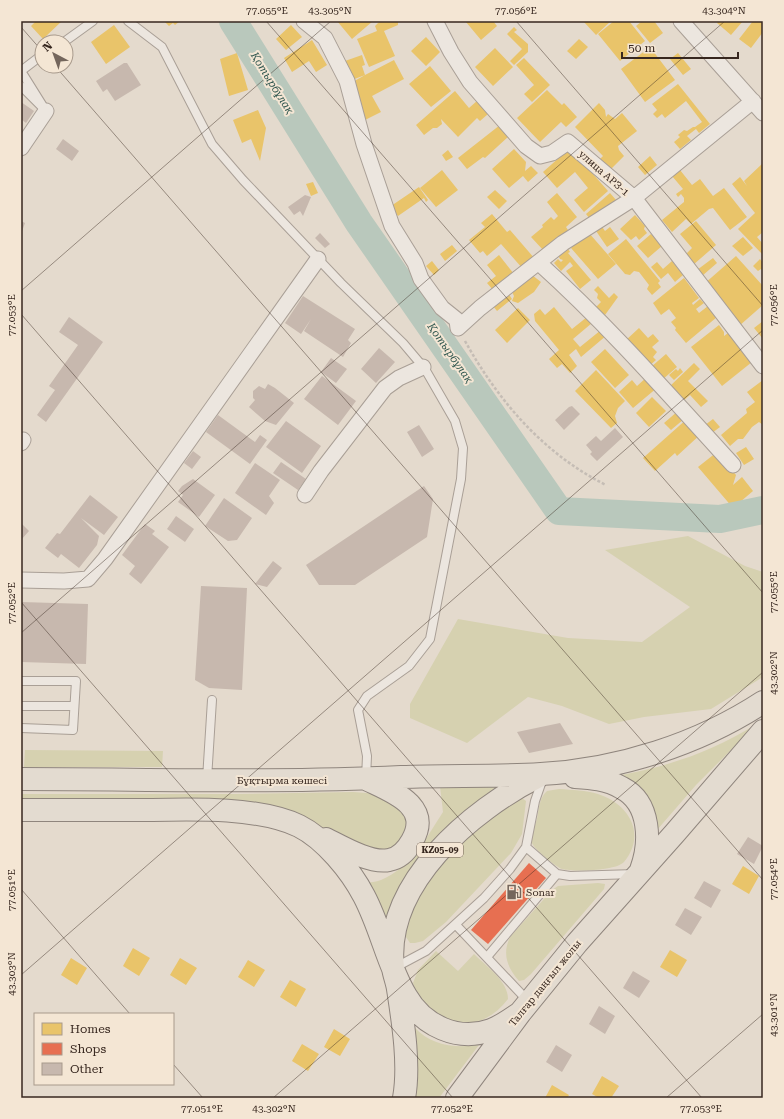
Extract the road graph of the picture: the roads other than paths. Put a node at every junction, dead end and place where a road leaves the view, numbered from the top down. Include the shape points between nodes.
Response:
1 (92, 21) edge
2 (128, 21) edge
3 (304, 21) edge
4 (435, 21) edge
5 (681, 21) edge
6 (74, 34) edge
7 (34, 61) edge
8 (21, 86) edge
9 (753, 101) junction
10 (46, 111) junction
11 (763, 113) edge
12 (21, 148) edge
13 (634, 198) junction
14 (318, 259) junction
15 (539, 263) junction
16 (763, 366) edge
17 (423, 367) junction
18 (733, 465) dead end
19 (305, 495) dead end
20 (21, 580) edge
21 (21, 681) edge
22 (212, 700) dead end
23 (763, 702) edge
24 (21, 706) edge
25 (74, 706) junction
26 (21, 728) edge
27 (763, 731) edge
28 (543, 774) junction
29 (21, 779) edge
30 (366, 779) junction
31 (207, 780) junction
32 (21, 810) edge
33 (299, 826) junction
34 (526, 847) junction
35 (557, 874) junction
36 (640, 874) junction
37 (456, 925) junction
38 (487, 957) junction
39 (393, 968) junction
40 (524, 1007) junction
41 (404, 1098) edge
42 (458, 1098) edge

1 - 6 lane
2 - 14 lane via 162,47 212,144
3 - 15 street via 325,38 347,81 364,144 392,226 415,263 421,279 442,308 457,320 458,328
4 - 13 street, улица АРЗ-1 via 470,82 526,146 540,156 552,153 568,142
5 - 9 street
7 - 10 lane via 21,71
8 - 10 lane
9 - 11 street
9 - 13 street
10 - 12 street
13 - 15 street via 563,243
13 - 16 street, улица АРЗ-1
14 - 17 lane via 403,343
14 - 20 street via 105,559 88,579
15 - 18 street via 628,350
17 - 19 street via 385,388
17 - 30 lane via 455,421 463,448 461,479 430,639 409,666 367,696 358,710 367,756
21 - 25 lane via 76,681
22 - 31 lane
23 - 28 main road, KZ05-09 via 725,724 675,746 612,764
24 - 25 lane
25 - 26 lane via 73,730
27 - 36 main road, Талғар даңғыл жолы / KZ05-09
28 - 30 main road, Бұқтырма көшесі
28 - 34 lane
28 - 36 main road, Талғар даңғыл жолы / KZ05-09 via 594,778 609,782 630,793 637,800 647,826 647,849
28 - 39 main road, KZ05-09 via 508,793 472,818 449,839 431,861 416,881 400,914
29 - 31 main road, Бұқтырма көшесі
30 - 31 main road, Бұқтырма көшесі
30 - 33 main road via 394,793 414,808 418,816 414,839 408,849 389,860 370,858
32 - 33 main road via 204,809 254,815
33 - 39 main road via 333,852 364,895
34 - 35 lane
34 - 37 lane via 484,898
35 - 36 lane
35 - 38 lane
36 - 40 main road, Талғар даңғыл жолы / KZ05-09 via 577,943
37 - 38 lane
37 - 39 lane via 426,951
38 - 40 lane
39 - 40 main road, KZ05-09 via 414,1008 435,1025 450,1032 476,1034 491,1030 502,1025
39 - 41 main road, KZ05-09 via 402,1021 406,1069
40 - 42 main road, Талғар даңғыл жолы / KZ05-09

